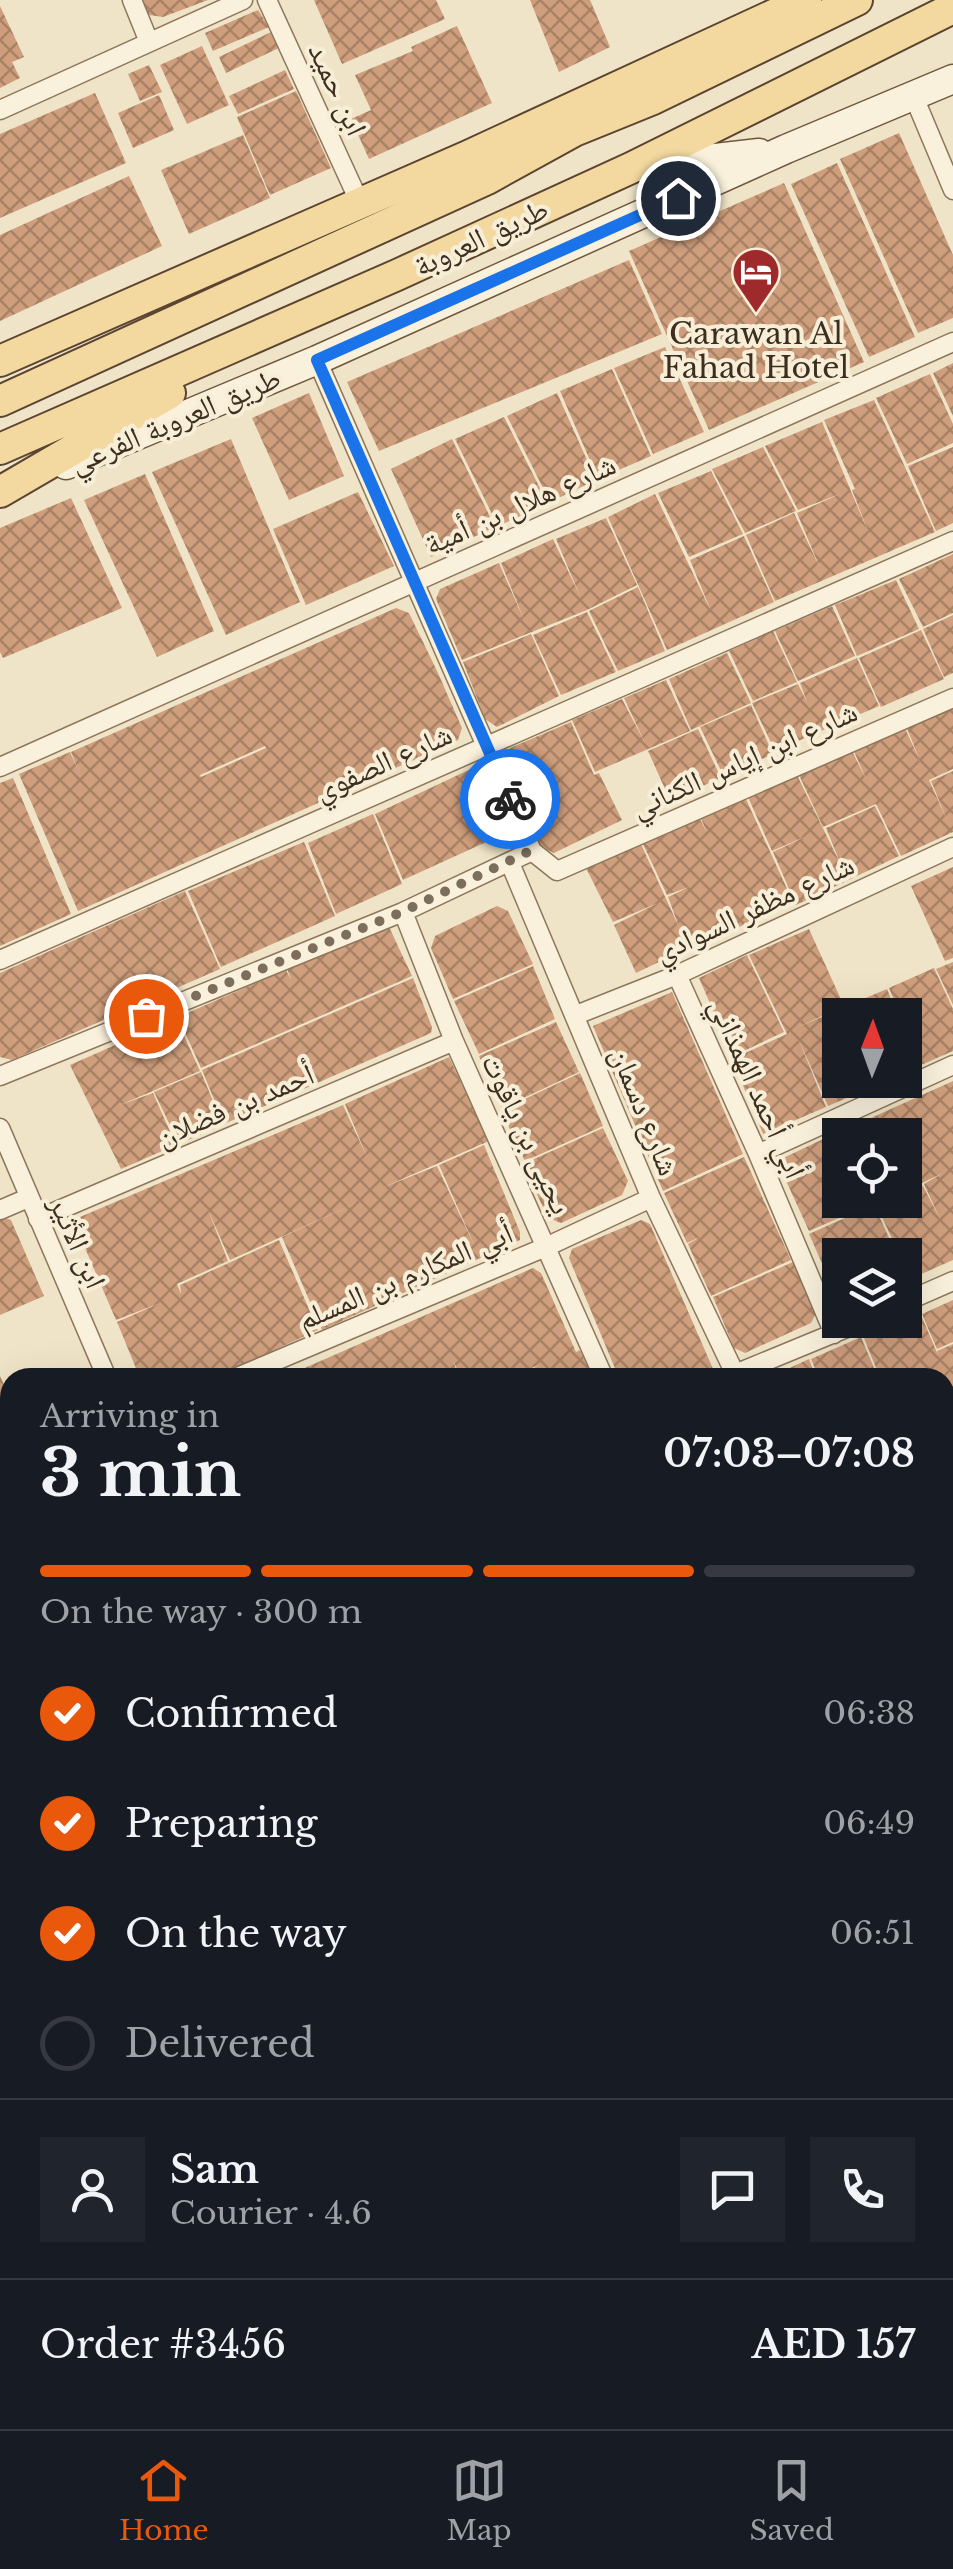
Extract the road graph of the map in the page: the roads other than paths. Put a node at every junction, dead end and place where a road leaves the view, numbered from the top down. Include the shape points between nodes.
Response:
1 (132, 0) edge
2 (243, 0) edge
3 (267, 0) edge
4 (806, 0) edge
5 (858, 0) edge
6 (953, 8) edge
7 (760, 10) edge
8 (149, 42) junction
9 (953, 79) edge
10 (914, 97) junction
11 (0, 110) edge
12 (574, 131) junction
13 (786, 149) junction
14 (468, 156) junction
15 (631, 168) junction
16 (953, 190) edge
17 (358, 201) junction
18 (288, 324) junction
19 (953, 342) edge
20 (0, 360) edge
21 (317, 360) junction
22 (0, 401) edge
23 (0, 449) edge
24 (0, 492) edge
25 (953, 541) edge
26 (414, 582) junction
27 (953, 698) edge
28 (488, 747) junction
29 (0, 767) edge
30 (953, 846) edge
31 (532, 850) junction
32 (510, 863) junction
33 (402, 912) junction
34 (0, 960) edge
35 (678, 974) junction
36 (576, 1015) junction
37 (454, 1041) junction
38 (953, 1065) edge
39 (0, 1076) edge
40 (0, 1128) edge
41 (758, 1154) junction
42 (28, 1198) junction
43 (650, 1198) junction
44 (0, 1210) edge
45 (38, 1219) junction
46 (548, 1246) junction
47 (953, 1281) edge
48 (922, 1295) edge
49 (822, 1306) edge
50 (825, 1338) edge
51 (103, 1368) edge
52 (260, 1368) edge
53 (600, 1368) edge
54 (732, 1368) edge
55 (755, 1368) edge

1 - 8 street
2 - 8 street
3 - 17 street, ابن حميد
4 - 7 main road
5 - 12 main road, طريق العروبة
6 - 15 main road, طريق العروبة
7 - 14 main road
8 - 11 street
9 - 10 street, طريق العروبة الفرعي
10 - 13 street, طريق العروبة الفرعي
10 - 16 street
12 - 14 main road
12 - 22 main road, طريق العروبة via 487,179
13 - 15 street
13 - 21 street, طريق العروبة الفرعي
14 - 17 main road
15 - 18 main road, طريق العروبة
17 - 20 main road
18 - 23 main road, طريق العروبة
18 - 24 main road
19 - 26 street, شارع هلال بن أمية
21 - 24 street, طريق العروبة الفرعي
21 - 26 street
25 - 28 street, شارع الصفوي
26 - 28 street
26 - 29 street, شارع هلال بن أمية
27 - 31 street, شارع ابن إياس الكناني via 557,871
28 - 31 street
28 - 34 street, شارع الصفوي
30 - 35 street, شارع مظفر السوادي
31 - 32 street
32 - 33 street
32 - 36 street, شارع دسمان
33 - 37 street, يحيى بن ياقوت
33 - 39 street
35 - 36 street, شارع مظفر السوادي
35 - 41 street, أبي أحمد الهمذاني
36 - 43 street, شارع دسمان
37 - 45 street, أحمد بن فضلان
37 - 46 street, يحيى بن ياقوت
38 - 41 street
40 - 42 street, ابن الأثير
41 - 49 street, أبي أحمد الهمذاني
42 - 44 street
42 - 45 street, ابن الأثير
43 - 46 street, أبي المكارم بن المسلم
43 - 54 street, شارع دسمان
45 - 51 street, ابن الأثير
46 - 52 street, أبي المكارم بن المسلم
46 - 53 street, يحيى بن ياقوت
47 - 48 street
50 - 55 street

